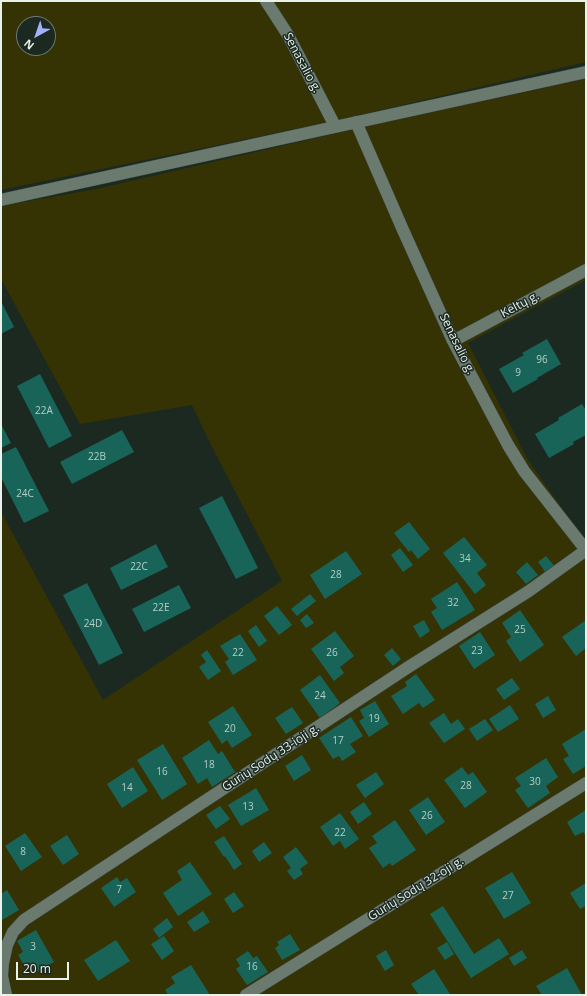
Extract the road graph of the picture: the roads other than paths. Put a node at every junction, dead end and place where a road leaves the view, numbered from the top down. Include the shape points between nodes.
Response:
1 (266, 1) edge
2 (586, 72) edge
3 (356, 122) junction
4 (335, 126) junction
5 (1, 200) edge
6 (586, 270) edge
7 (453, 341) junction
8 (586, 550) edge
9 (586, 783) edge
10 (6, 995) edge
11 (246, 995) edge

1 - 4 street, Senasalio g. via 288,35
2 - 3 street
3 - 4 street
3 - 7 street, Senasalio g.
4 - 5 street
6 - 7 street, Keltų g.
7 - 8 street, Senasalio g. via 524,471
8 - 10 street, Gurių Sodų 33-ioji g. via 529,591 410,666 24,920 13,932 7,945 2,976
9 - 11 street, Gurių Sodų 32-oji g.

